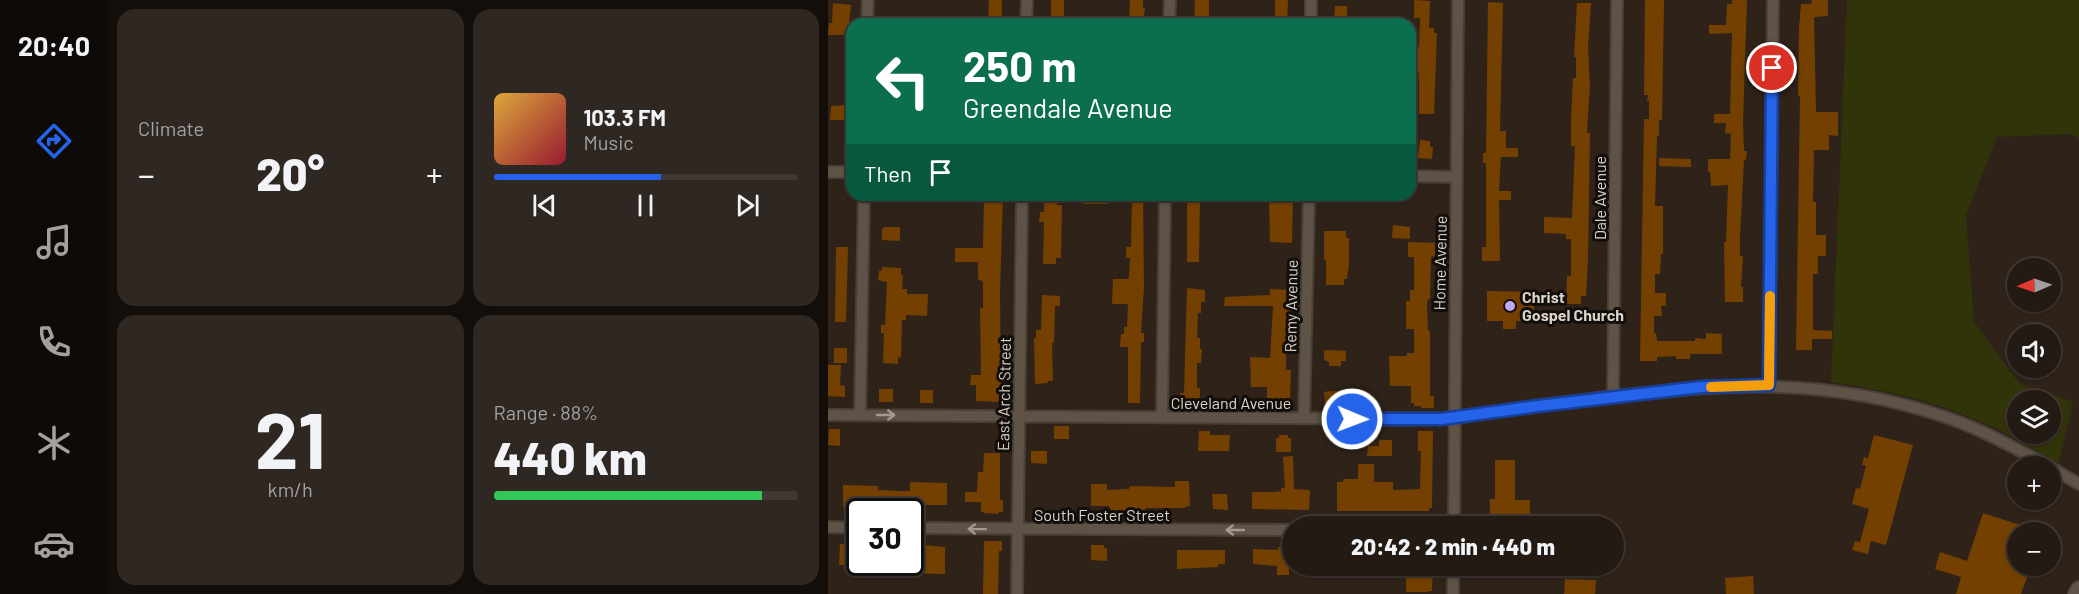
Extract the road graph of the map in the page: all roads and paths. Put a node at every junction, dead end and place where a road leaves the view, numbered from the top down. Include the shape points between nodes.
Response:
1 (868, 0) edge
2 (1027, 0) edge
3 (1170, 0) edge
4 (1311, 0) edge
5 (1458, 0) edge
6 (1617, 0) edge
7 (1773, 0) edge
8 (867, 18) edge
9 (1026, 18) edge
10 (1169, 18) edge
11 (1311, 18) edge
12 (828, 172) edge
13 (846, 172) edge
14 (1416, 176) edge
15 (1456, 177) junction
16 (864, 201) edge
17 (1022, 201) edge
18 (1165, 201) edge
19 (1309, 201) edge
20 (1769, 385) junction
21 (1613, 397) junction
22 (828, 415) edge
23 (860, 415) junction
24 (1019, 416) junction
25 (1162, 417) junction
26 (1454, 417) junction
27 (1304, 418) junction
28 (2029, 456) edge
29 (2061, 473) edge
30 (2079, 484) edge
31 (1454, 516) edge
32 (828, 527) edge
33 (846, 528) edge
34 (924, 528) edge
35 (1018, 529) junction
36 (1282, 530) edge
37 (1453, 576) edge
38 (2079, 589) edge
39 (1017, 594) edge
40 (1453, 594) edge
41 (2076, 594) edge

1 - 8 street
2 - 9 street
3 - 10 street
4 - 11 street
5 - 15 street, Home Avenue
6 - 21 street, Dale Avenue
7 - 20 street
12 - 13 street
14 - 15 street
15 - 26 street, Home Avenue
16 - 23 street
17 - 24 street, East Arch Street
18 - 25 street
19 - 27 street, Remy Avenue
20 - 21 street, Cleveland Avenue via 1701,387
20 - 28 street, Cleveland Avenue via 1850,392 1923,410 1984,432
21 - 26 street, Cleveland Avenue
22 - 23 street, Cleveland Avenue
23 -> 24 street, Cleveland Avenue
24 - 25 street, Cleveland Avenue
24 - 35 street, East Arch Street
25 - 27 street, Cleveland Avenue
26 - 27 street, Cleveland Avenue
26 - 31 street, Home Avenue
29 - 30 street, Cleveland Avenue
32 - 33 street
35 -> 34 street, South Foster Street
36 -> 35 street, South Foster Street
35 - 39 street, East Arch Street
37 - 40 street
38 - 41 street

